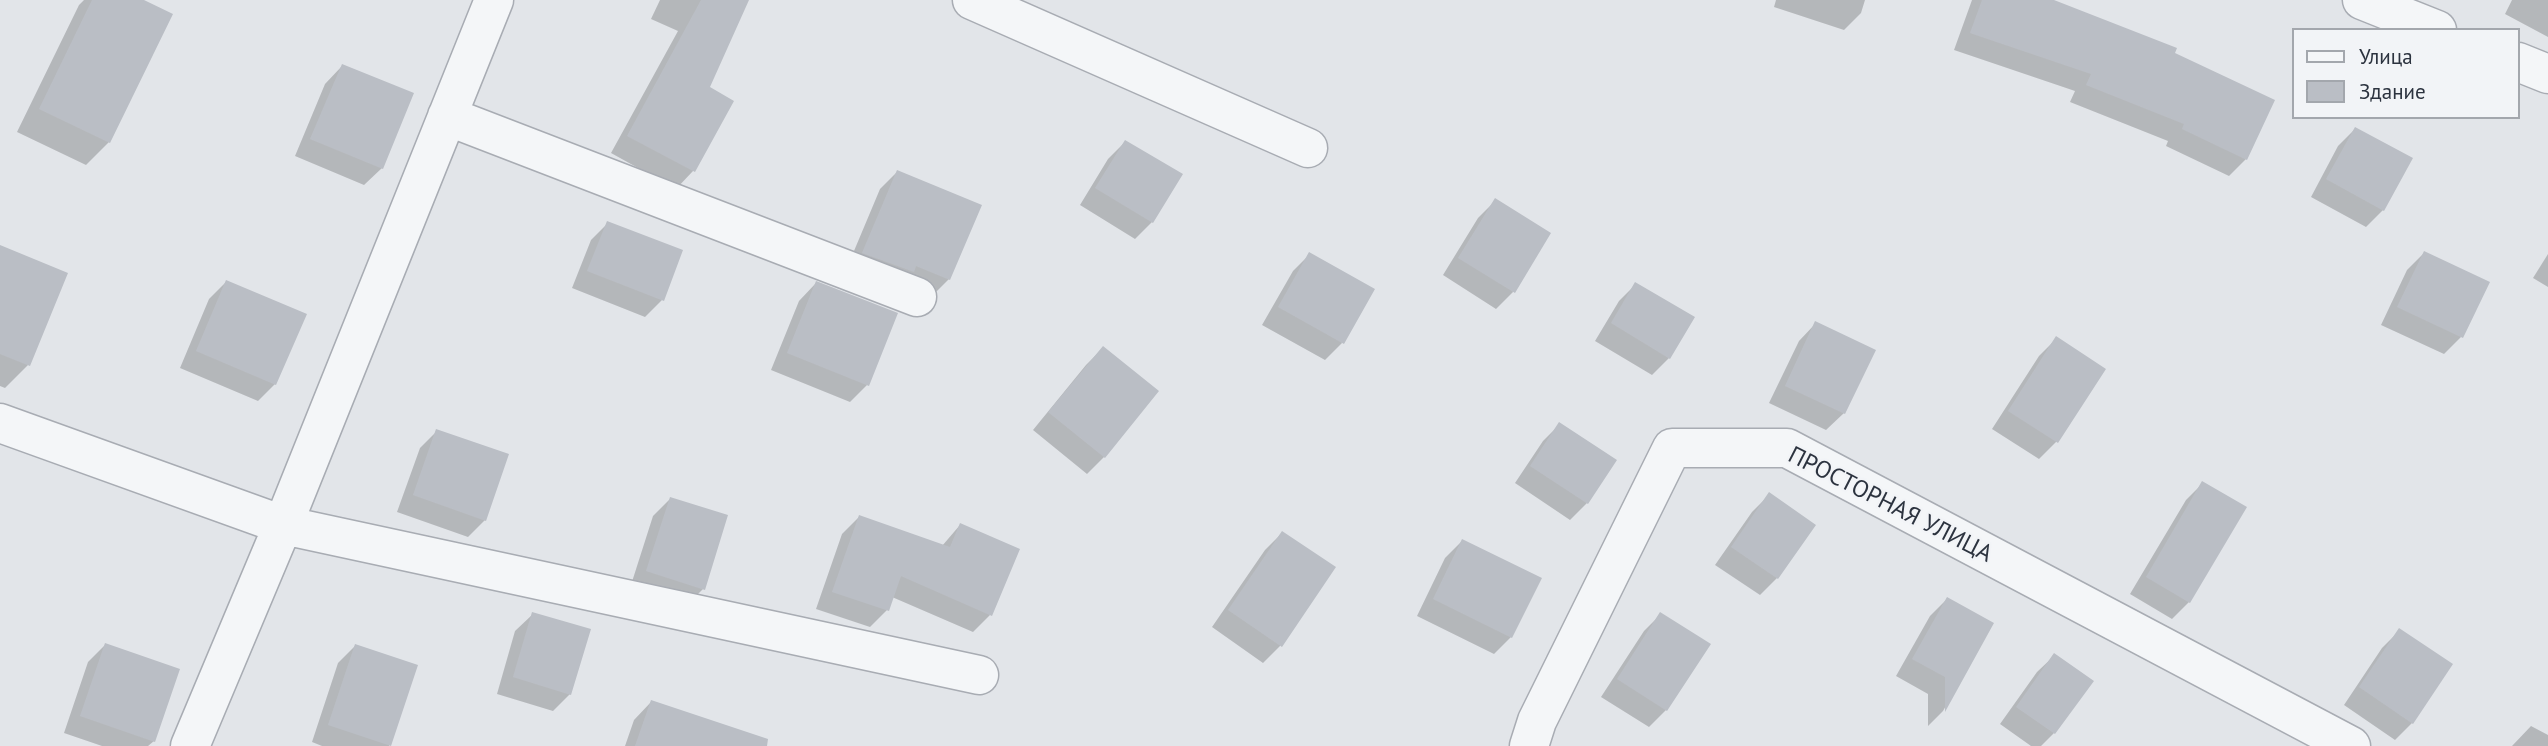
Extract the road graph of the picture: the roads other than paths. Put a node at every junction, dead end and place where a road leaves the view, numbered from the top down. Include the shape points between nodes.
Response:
1 (494, 0) edge
2 (972, 0) edge
3 (2362, 0) edge
4 (2432, 28) edge
5 (2520, 63) edge
6 (2548, 74) edge
7 (447, 116) junction
8 (1308, 148) dead end
9 (917, 297) dead end
10 (0, 424) edge
11 (283, 525) junction
12 (979, 676) dead end
13 (190, 746) edge
14 (1529, 746) edge
15 (2351, 746) edge

1 - 7 street
2 - 8 street
3 - 4 street
5 - 6 street
7 - 9 street
7 - 11 street
10 - 11 street
11 - 12 street
11 - 13 street
14 - 15 street, ПРОСТОРНАЯ УЛИЦА via 1537,721 1672,448 1787,448

